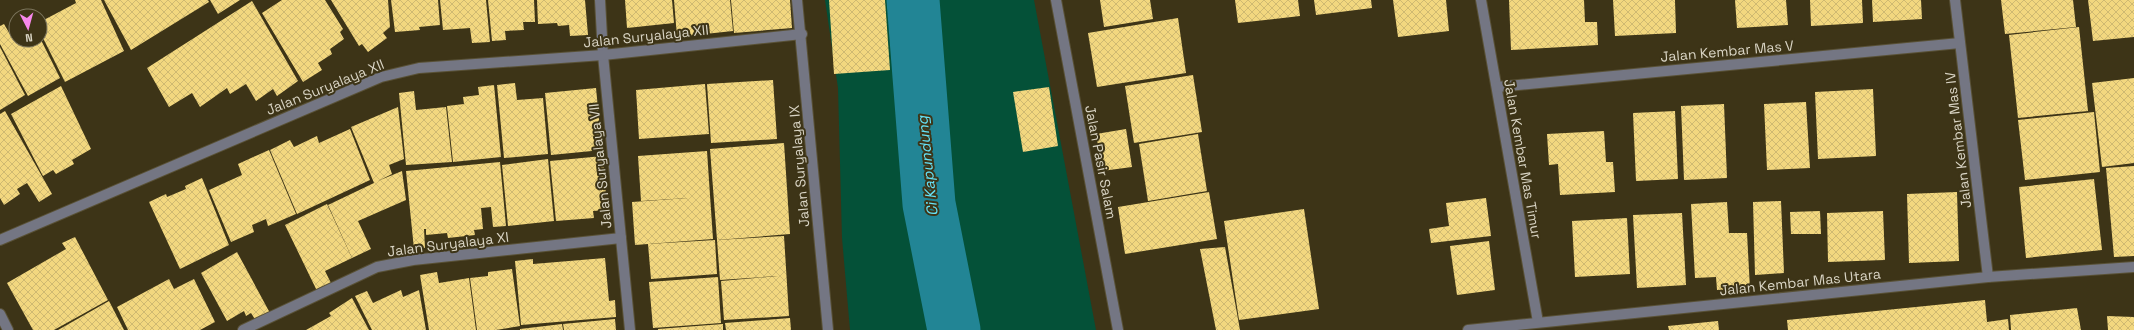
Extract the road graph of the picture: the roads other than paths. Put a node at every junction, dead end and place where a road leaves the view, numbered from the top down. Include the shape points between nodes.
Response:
1 (600, 0) edge
2 (797, 0) edge
3 (1056, 0) edge
4 (1481, 0) edge
5 (1955, 0) edge
6 (802, 34) junction
7 (1960, 43) junction
8 (603, 55) junction
9 (1497, 87) junction
10 (621, 238) junction
11 (0, 240) edge
12 (2134, 267) edge
13 (1988, 277) junction
14 (0, 314) edge
15 (1538, 322) junction
16 (8, 330) edge
17 (243, 330) edge
18 (630, 330) edge
19 (828, 330) edge
20 (1118, 330) edge
21 (1468, 330) edge

1 - 8 street, Jalan Suryalaya VII
2 - 6 street, Jalan Suryalaya IX
3 - 20 street, Jalan Pasir Salam
4 - 9 street, Jalan Kembar Mas Timur
5 - 7 street, Jalan Kembar Mas IV
6 - 8 street, Jalan Suryalaya XII
6 - 19 street, Jalan Suryalaya IX
7 - 9 street, Jalan Kembar Mas V
7 - 13 street, Jalan Kembar Mas IV
8 - 10 street, Jalan Suryalaya VII
8 - 11 street, Jalan Suryalaya XII via 420,68 381,77
9 - 15 street, Jalan Kembar Mas Timur
10 - 17 street, Jalan Suryalaya XI via 413,260 377,267
10 - 18 street, Jalan Suryalaya VII
12 - 13 street, Jalan Kembar Mas Utara
13 - 15 street, Jalan Kembar Mas Utara
14 - 16 street
15 - 21 street, Jalan Kembar Mas Utara

